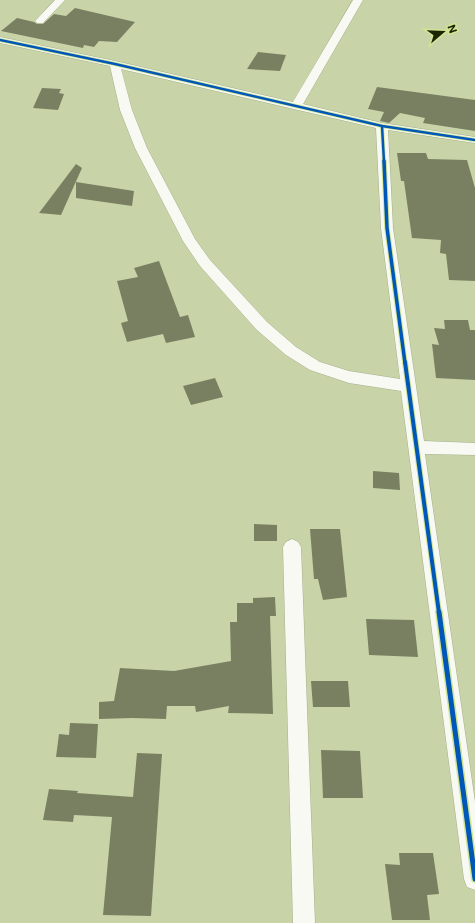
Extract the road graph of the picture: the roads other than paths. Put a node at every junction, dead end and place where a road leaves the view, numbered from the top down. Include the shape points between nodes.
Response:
1 (60, 0) edge
2 (358, 0) edge
3 (40, 21) dead end
4 (0, 40) edge
5 (115, 64) junction
6 (297, 106) junction
7 (382, 126) junction
8 (475, 140) edge
9 (408, 386) junction
10 (417, 447) junction
11 (475, 449) edge
12 (292, 547) dead end
13 (475, 878) edge
14 (304, 923) edge

1 - 3 street
2 - 6 street
4 - 5 street
5 - 6 street
5 - 9 street via 126,110 141,148 189,241 205,263 262,326 291,351 315,366 348,377
6 - 7 street
7 - 8 street
7 - 9 street via 387,228
9 - 10 street
10 - 11 street
10 - 13 street
12 - 14 street

